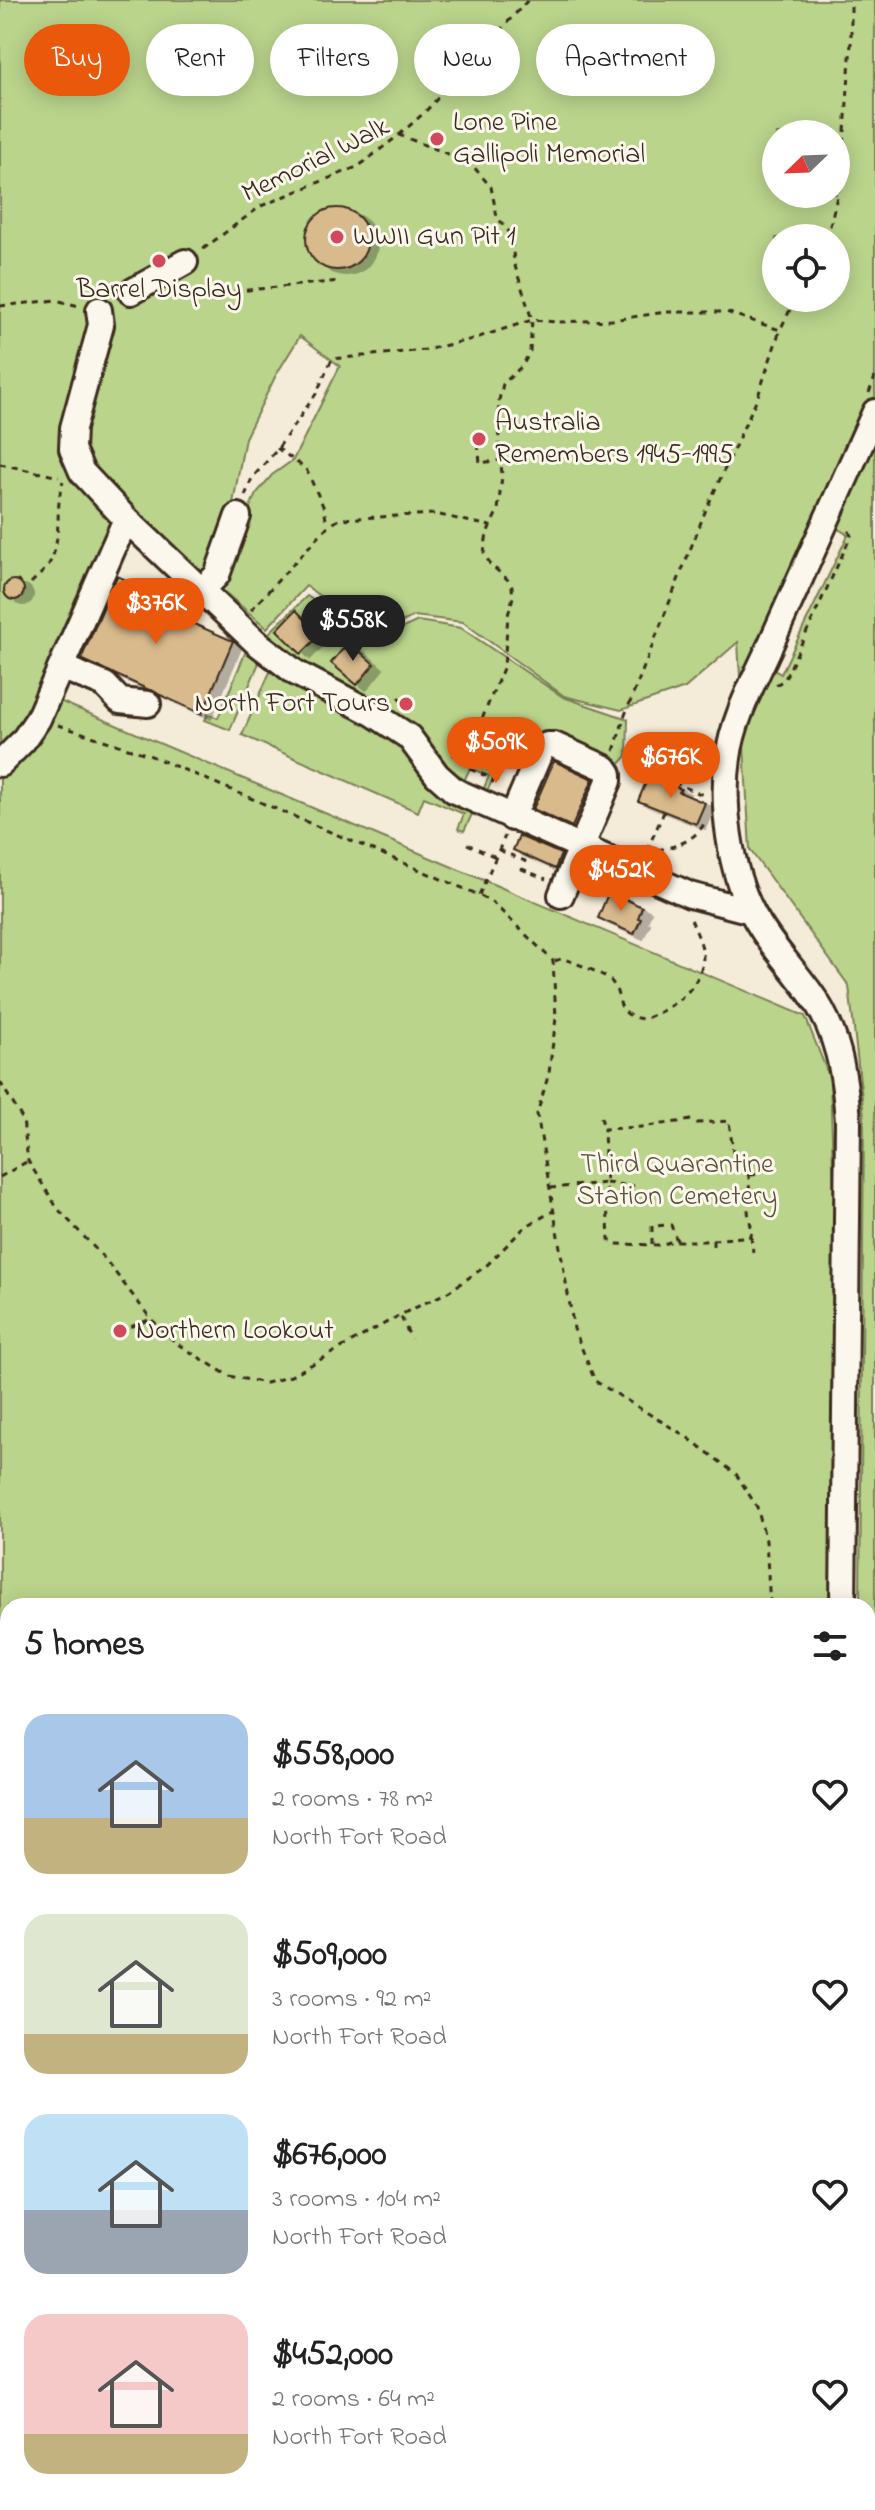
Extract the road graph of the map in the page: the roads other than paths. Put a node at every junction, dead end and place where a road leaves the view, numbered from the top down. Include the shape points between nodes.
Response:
1 (185, 262) road end
2 (131, 292) road end
3 (99, 310) road end
4 (875, 412) edge
5 (238, 516) road end
6 (126, 519) junction
7 (202, 590) junction
8 (61, 667) junction
9 (148, 704) dead end
10 (0, 764) edge
11 (512, 818) junction
12 (581, 848) junction
13 (562, 891) road end
14 (751, 911) junction
15 (843, 1598) edge

1 - 2 street
3 - 6 street via 101,325 72,449 82,472
4 - 14 street via 745,702 728,758 730,843
5 - 7 street via 217,575
6 - 7 street
6 - 8 street
7 - 11 street via 296,673 409,737 455,791 490,796
8 - 9 street via 105,685 120,701
8 - 10 street via 38,719
11 - 12 street
11 - 12 street via 542,748 554,745 609,774
12 - 13 street
12 - 14 street via 641,862 690,895
14 - 15 street via 826,1018 846,1081

